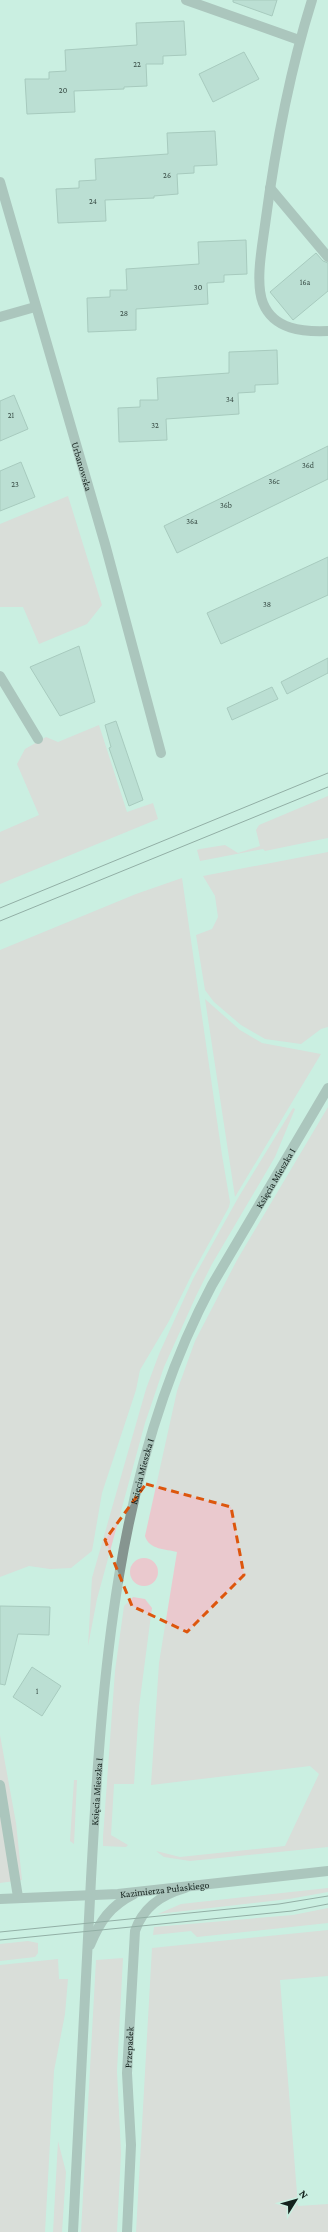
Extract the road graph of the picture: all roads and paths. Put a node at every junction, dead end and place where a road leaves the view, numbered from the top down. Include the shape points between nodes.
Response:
1 (186, 0) edge
2 (312, 0) edge
3 (299, 40) junction
4 (0, 182) edge
5 (270, 188) junction
6 (328, 257) edge
7 (35, 307) junction
8 (0, 317) edge
9 (328, 331) edge
10 (0, 676) edge
11 (38, 739) dead end
12 (161, 753) dead end
13 (328, 1088) edge
14 (0, 1785) edge
15 (328, 1871) edge
16 (184, 1888) junction
17 (138, 1892) junction
18 (90, 1895) junction
19 (18, 1897) junction
20 (0, 1899) edge
21 (87, 1953) junction
22 (72, 2232) edge
23 (127, 2232) edge

1 - 3 street
2 - 3 street
3 - 5 street
4 - 7 street, Urbanowska
5 - 6 street
5 - 9 street via 262,251 263,304 276,320 294,330
7 - 8 street
7 - 12 street, Urbanowska via 105,544
10 - 11 street
13 - 18 street, Księcia Mieszka I via 206,1295 173,1370 152,1435 128,1529 109,1636 100,1728
14 - 19 street
15 - 16 street, Kazimierza Pułaskiego
16 - 17 street, Kazimierza Pułaskiego
16 - 23 street, Przepadek via 152,1904 138,1921 135,1931 127,2074 131,2159
17 - 18 street, Kazimierza Pułaskiego
17 - 21 street via 116,1905 104,1916
18 - 19 street, Kazimierza Pułaskiego
18 - 21 street
19 - 20 street, Kazimierza Pułaskiego
21 - 22 street

